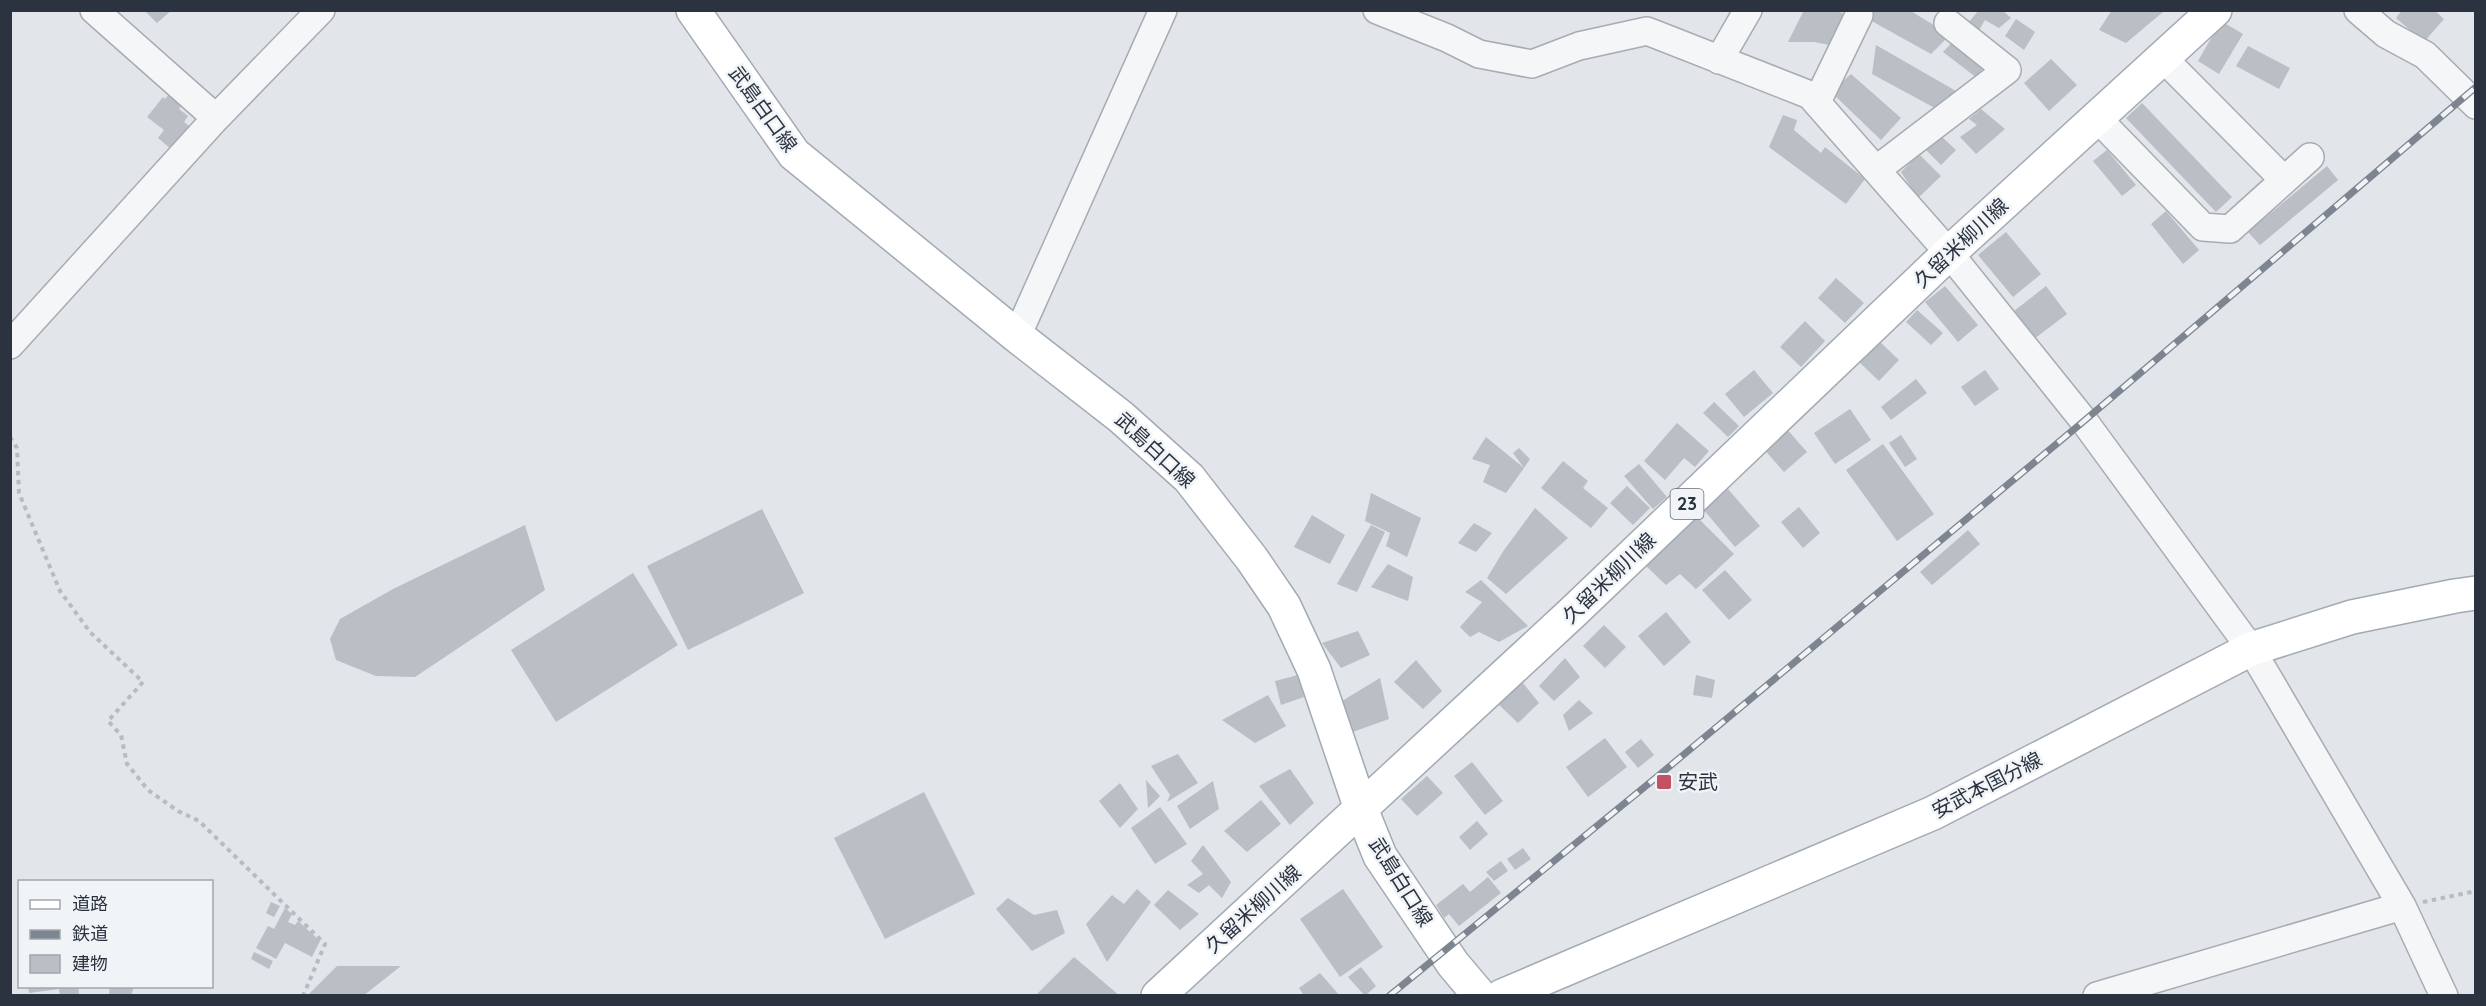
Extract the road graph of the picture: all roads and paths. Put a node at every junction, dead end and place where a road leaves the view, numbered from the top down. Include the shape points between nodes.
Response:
1 (321, 10) edge
2 (693, 10) edge
3 (1163, 10) edge
4 (1377, 10) edge
5 (1748, 10) edge
6 (2215, 10) edge
7 (2358, 10) edge
8 (107, 14) edge
9 (1859, 15) dead end
10 (1653, 21) edge
11 (1948, 23) dead end
12 (2163, 58) junction
13 (1719, 60) junction
14 (1816, 102) junction
15 (2475, 105) edge
16 (216, 118) junction
17 (2097, 118) junction
18 (2310, 157) dead end
19 (1876, 170) junction
20 (2283, 180) junction
21 (1949, 253) junction
22 (1017, 336) junction
23 (10, 345) edge
24 (10, 437) edge
25 (2475, 593) edge
26 (2251, 648) junction
27 (1361, 809) junction
28 (2475, 891) edge
29 (2402, 906) junction
30 (303, 996) edge
31 (1158, 996) edge
32 (1480, 996) edge
33 (1502, 996) edge
34 (2097, 996) edge
35 (2444, 996) edge

1 - 16 street
2 - 22 main road, 武島白口線 via 794,154
3 - 22 street
4 - 10 street via 1479,54 1532,64
5 - 13 street
6 - 12 main road, 久留米柳川線 / 23
7 - 15 street via 2386,34 2425,56
8 - 16 street
9 - 14 street
10 - 13 street
11 - 19 street via 2007,70
12 - 17 main road, 久留米柳川線 / 23
12 - 20 street
13 - 14 street via 1810,95
14 - 19 street
16 - 23 street
17 - 20 street via 2203,227 2230,229
17 - 21 main road, 久留米柳川線 / 23
18 - 20 street
19 - 21 street
21 - 26 street via 2084,422
21 - 27 main road, 久留米柳川線 / 23
22 - 27 main road, 武島白口線 via 1121,417 1189,478 1252,559 1284,606 1314,669
24 - 30 path via 17,448 19,493 60,591 90,632 143,681 108,721 121,735 127,764 148,789 178,811 199,820 325,944
25 - 26 main road, 安武本国分線 via 2352,617
26 - 29 street
26 - 33 main road, 安武本国分線 via 1933,813
27 - 31 main road, 久留米柳川線 / 23
27 - 32 main road, 武島白口線 via 1380,856 1453,964
28 - 29 path
29 - 34 street
29 - 35 street

